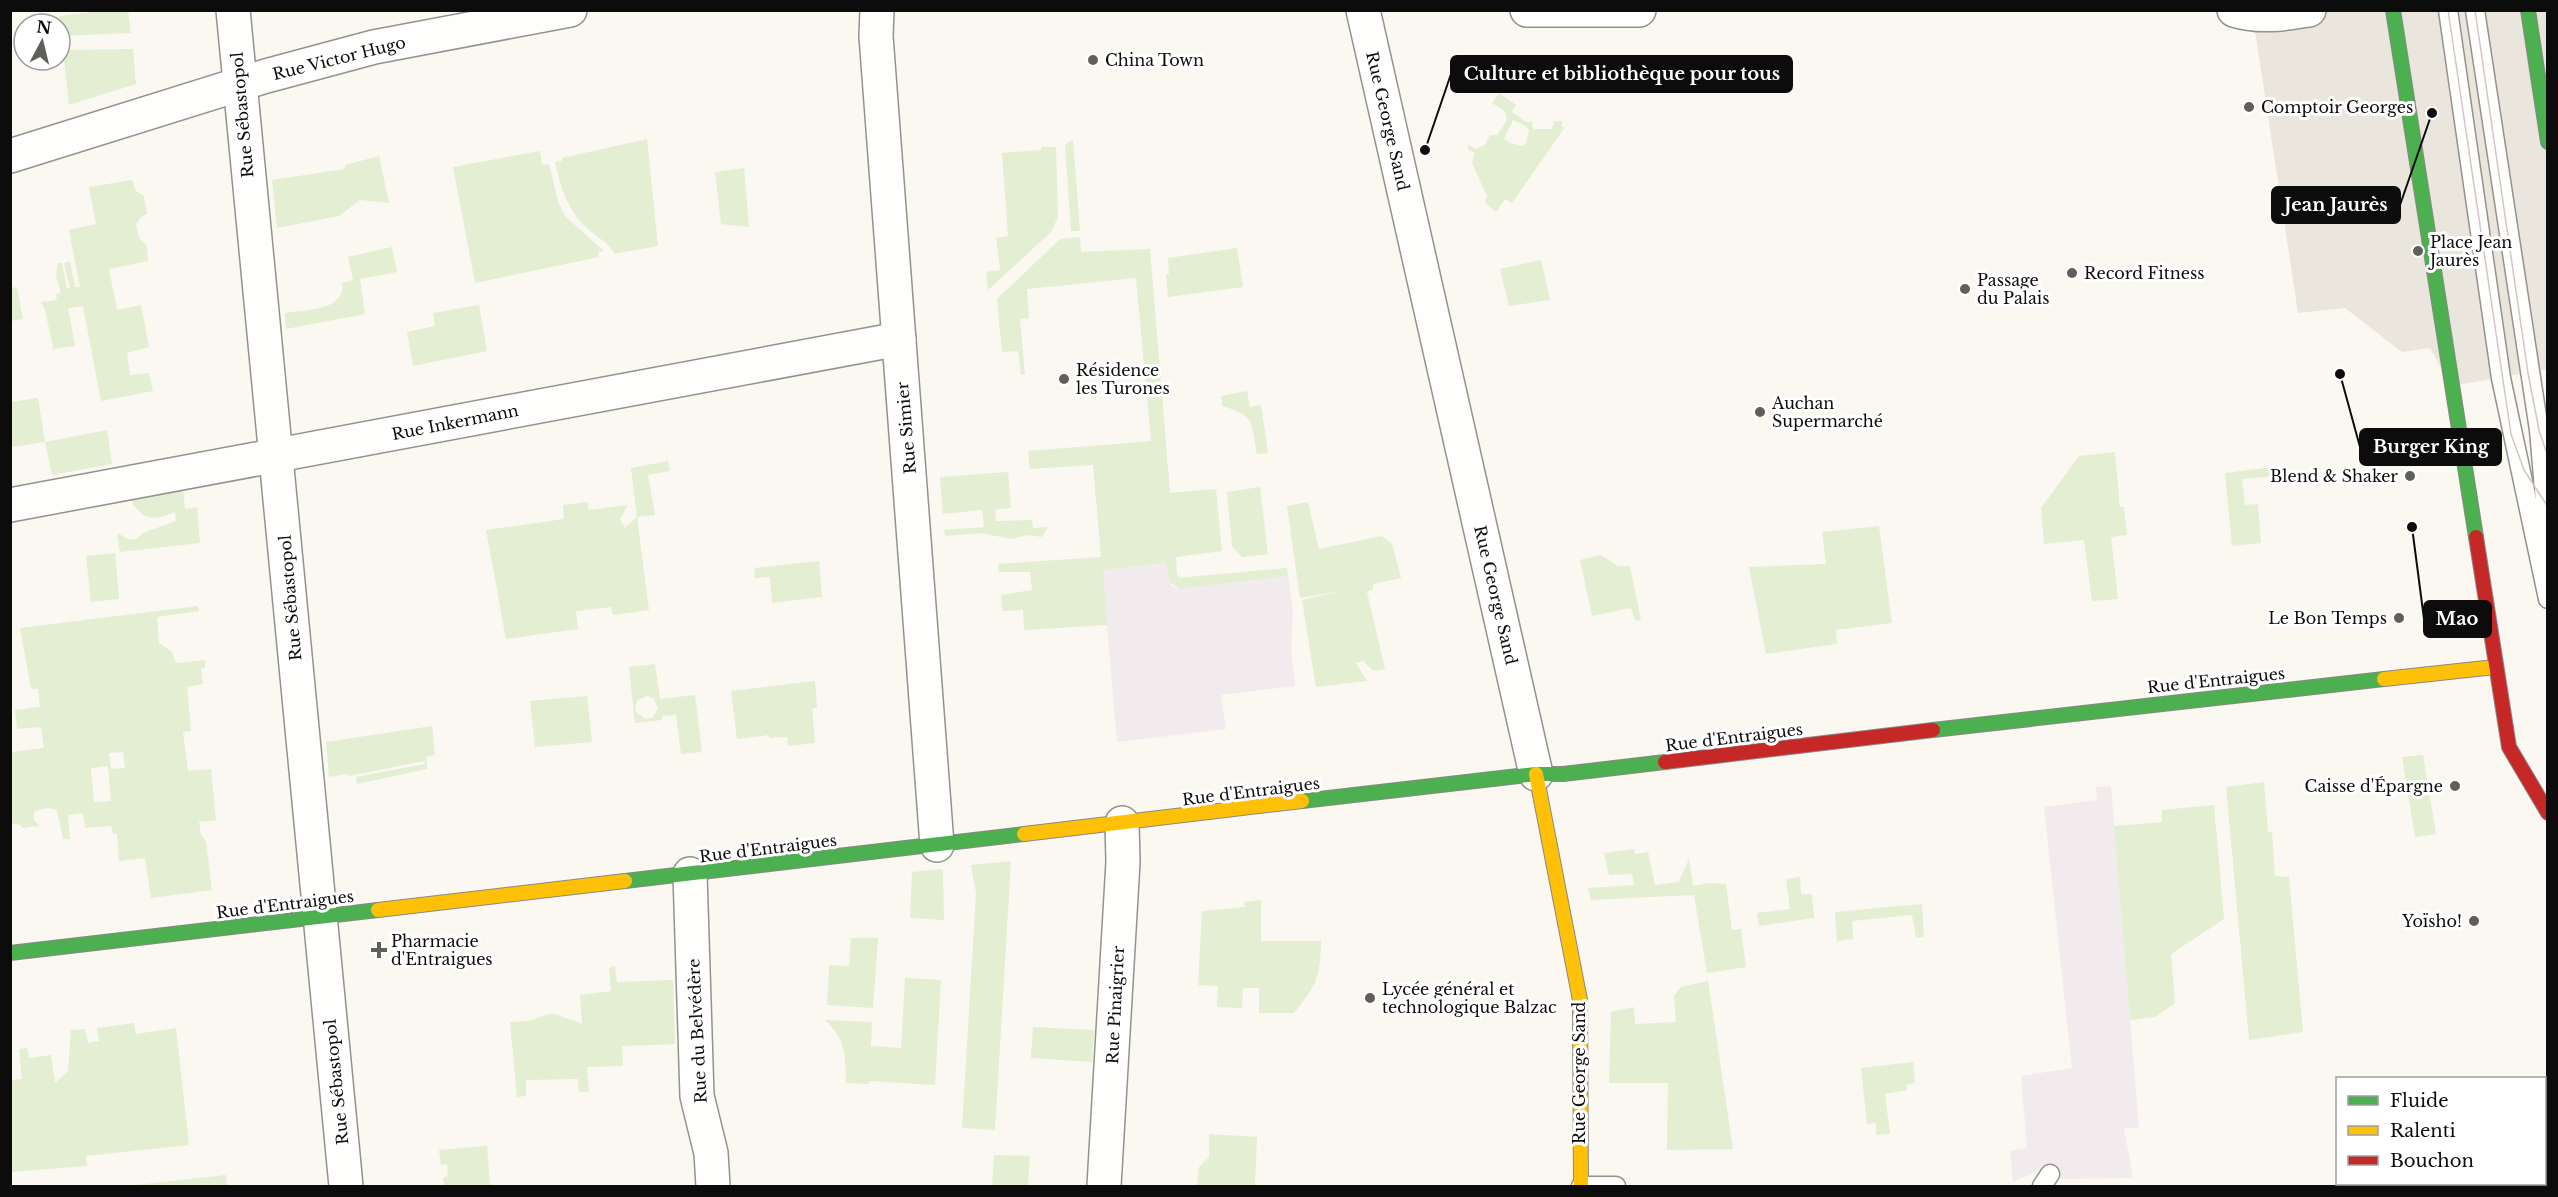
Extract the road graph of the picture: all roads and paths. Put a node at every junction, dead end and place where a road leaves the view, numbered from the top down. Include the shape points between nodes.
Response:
1 (233, 10) edge
2 (570, 10) edge
3 (877, 10) edge
4 (1363, 10) edge
5 (1527, 10) edge
6 (1640, 10) edge
7 (2234, 10) edge
8 (2309, 10) edge
9 (2393, 10) edge
10 (2448, 10) edge
11 (2475, 10) edge
12 (2528, 10) edge
13 (1553, 11) edge
14 (240, 85) junction
15 (2547, 142) edge
16 (10, 156) edge
17 (899, 339) junction
18 (275, 455) junction
19 (10, 505) edge
20 (2547, 537) edge
21 (2547, 599) edge
22 (2495, 668) junction
23 (1536, 774) junction
24 (2547, 813) edge
25 (1122, 823) junction
26 (937, 845) junction
27 (690, 874) junction
28 (320, 917) junction
29 (10, 952) edge
30 (346, 1186) edge
31 (713, 1186) edge
32 (1104, 1186) edge
33 (1581, 1186) edge
34 (1616, 1186) edge

1 - 14 street, Rue Sébastopol
2 - 14 street, Rue Victor Hugo via 374,47
3 - 17 street, Rue Simier
4 - 23 street, Rue George Sand
5 - 13 street
6 - 13 street
7 - 8 street via 2261,15
9 - 22 street
10 - 21 lane via 2501,378
11 - 20 lane via 2539,430
12 - 15 street
14 - 16 street, Rue Victor Hugo
14 - 18 street, Rue Sébastopol
17 - 18 street, Rue Inkermann
17 - 26 street, Rue Simier
18 - 19 street, Rue Inkermann
18 - 28 street, Rue Sébastopol
22 - 23 street, Rue d'Entraigues
22 - 24 street via 2509,747
23 - 25 street, Rue d'Entraigues
23 - 33 street, Rue George Sand via 1580,1000
25 - 26 street, Rue d'Entraigues
25 - 32 street, Rue Pinaigrier
26 - 27 street, Rue d'Entraigues
27 - 28 street, Rue d'Entraigues
27 - 31 street, Rue du Belvédère via 697,1096 711,1152
28 - 29 street, Rue d'Entraigues
28 - 30 street, Rue Sébastopol
33 - 34 lane

